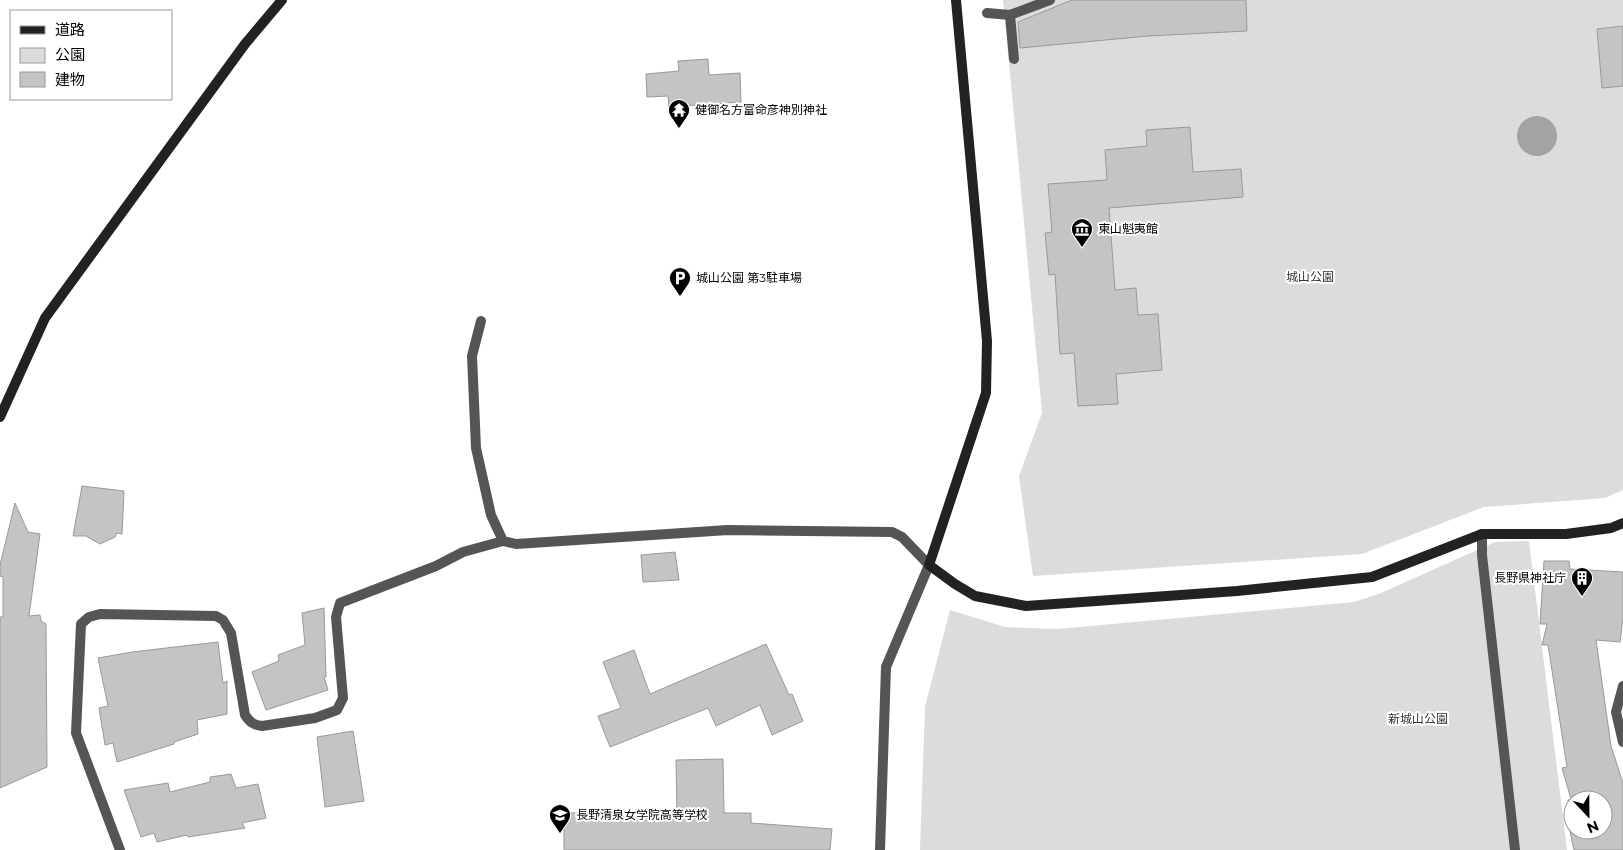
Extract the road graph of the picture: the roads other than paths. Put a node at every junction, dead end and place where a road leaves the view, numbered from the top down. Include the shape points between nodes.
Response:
1 (282, 0) edge
2 (956, 0) edge
3 (1050, 0) edge
4 (987, 13) dead end
5 (1010, 15) junction
6 (1014, 59) dead end
7 (481, 321) dead end
8 (0, 417) edge
9 (1623, 523) edge
10 (1482, 534) junction
11 (503, 540) junction
12 (929, 564) junction
13 (1623, 686) edge
14 (1623, 742) edge
15 (120, 850) edge
16 (880, 850) edge
17 (1515, 850) edge

1 - 8 street via 239,52 45,318
2 - 12 street via 988,341 986,393
3 - 5 street
4 - 5 street
5 - 6 street
7 - 11 street via 472,356 476,448 491,515
9 - 10 street via 1611,528 1566,534
10 - 12 street via 1372,577 1026,606 975,596
10 - 17 street
11 - 12 street via 516,544 728,530 892,532 902,537
11 - 15 street via 464,552 340,603 336,617 343,698 337,710 315,718 262,726 249,721 245,715 231,633 223,620 216,616 100,614 89,617 81,624 76,734
12 - 16 street via 886,667
13 - 14 street via 1616,712

